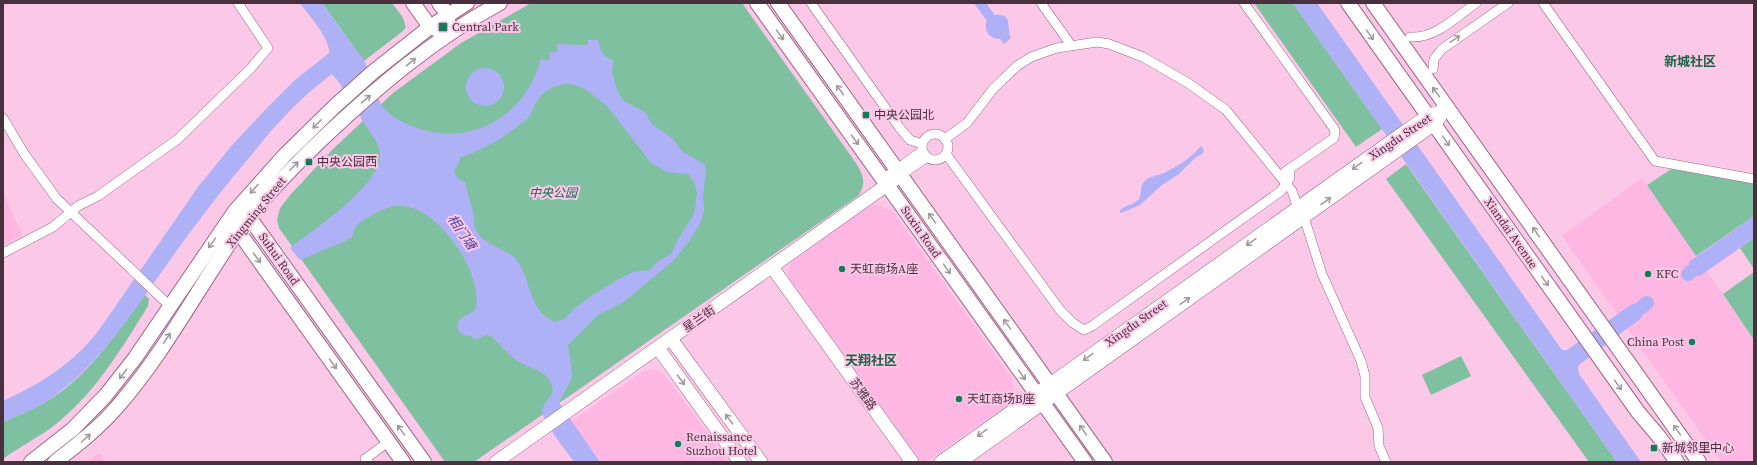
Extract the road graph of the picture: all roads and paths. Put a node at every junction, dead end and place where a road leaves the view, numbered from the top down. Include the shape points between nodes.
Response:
1 (238, 3) edge
2 (413, 3) edge
3 (439, 3) edge
4 (466, 3) edge
5 (500, 3) edge
6 (757, 3) edge
7 (778, 3) edge
8 (811, 3) edge
9 (1041, 3) edge
10 (1244, 3) edge
11 (1348, 3) edge
12 (1372, 3) edge
13 (1476, 3) edge
14 (1508, 3) edge
15 (1543, 3) edge
16 (448, 15) junction
17 (430, 27) junction
18 (449, 34) junction
19 (1410, 37) dead end
20 (1071, 45) junction
21 (1433, 69) dead end
22 (1448, 108) junction
23 (3, 118) edge
24 (1431, 120) junction
25 (945, 139) junction
26 (924, 151) junction
27 (946, 154) junction
28 (1289, 168) junction
29 (899, 172) junction
30 (1280, 175) junction
31 (1754, 179) edge
32 (885, 182) junction
33 (1287, 184) junction
34 (71, 212) junction
35 (235, 212) junction
36 (1301, 212) junction
37 (249, 217) junction
38 (238, 231) junction
39 (3, 253) edge
40 (772, 267) junction
41 (170, 306) junction
42 (671, 339) junction
43 (658, 348) junction
44 (1053, 388) junction
45 (1039, 399) junction
46 (388, 442) junction
47 (31, 462) edge
48 (55, 462) edge
49 (368, 462) edge
50 (403, 462) edge
51 (424, 462) edge
52 (496, 462) edge
53 (740, 462) edge
54 (760, 462) edge
55 (912, 462) edge
56 (941, 462) edge
57 (960, 462) edge
58 (1085, 462) edge
59 (1105, 462) edge
60 (1386, 462) edge
61 (1677, 462) edge
62 (1699, 462) edge

1 - 34 street via 268,48 178,139 110,188
2 - 17 main road
3 - 16 main road
4 - 16 main road, Xingming Street
5 - 18 main road, Xingming Street
6 -> 32 main road, Suxiu Road
29 -> 7 main road, Suxiu Road
8 - 26 street via 899,127
9 - 20 street
10 - 28 street via 1335,130 1334,138
11 -> 24 main road, Xiandai Avenue
22 -> 12 main road, Xiandai Avenue
13 - 19 street via 1434,33 1419,38
21 -> 14 street via 1434,59 1442,49
15 - 31 street via 1655,161
16 - 17 main road, Xingming Street
16 - 18 main road
17 - 18 main road
17 -> 35 main road, Xingming Street via 345,97 284,156
37 -> 18 main road, Xingming Street via 292,168 351,111
20 - 25 street via 1026,59 993,89 967,123
20 - 30 street via 1097,42 1109,44 1143,57 1173,73 1226,110
22 - 24 main road, Xingdu Street
62 -> 22 main road, Xiandai Avenue
23 - 34 street via 25,155 57,199
24 - 36 main road, Xingdu Street
24 -> 61 main road, Xiandai Avenue via 1638,412
25 - 26 street via 939,135 926,138
25 - 27 street
26 - 27 street via 937,160
26 - 29 street
27 - 33 street via 1060,310 1084,330 1240,221
28 - 30 street
28 - 33 street via 1290,178
29 - 32 main road, 星兰街
44 -> 29 main road, Suxiu Road
30 - 33 street
32 - 40 main road, 星兰街
32 -> 45 main road, Suxiu Road
33 - 36 street
34 - 39 street via 53,227
34 - 41 street, bridge
35 - 37 main road
35 - 38 main road, Suhui Road
35 -> 41 main road, Xingming Street
36 - 44 main road, Xingdu Street
36 - 60 street via 1322,274 1361,361 1365,376 1365,397 1378,428 1379,446
37 - 38 main road, Xingming Street
51 -> 37 main road, Suhui Road
38 -> 46 main road, Suhui Road
48 -> 38 main road, Xingming Street via 99,426 132,388
40 - 42 main road, 星兰街
40 - 55 main road, 苏雅路
41 -> 47 main road, Xingming Street via 106,395 73,428
42 - 43 main road, 星兰街
54 -> 42 main road
43 - 52 main road, 星兰街
43 -> 53 main road
44 - 45 main road, Xingdu Street
59 -> 44 main road, Suxiu Road
45 -> 56 main road, Xingdu Street
45 - 57 main road, Xingdu Street
45 - 58 main road, Suxiu Road
46 - 49 street via 365,459
46 - 50 main road, Suhui Road

